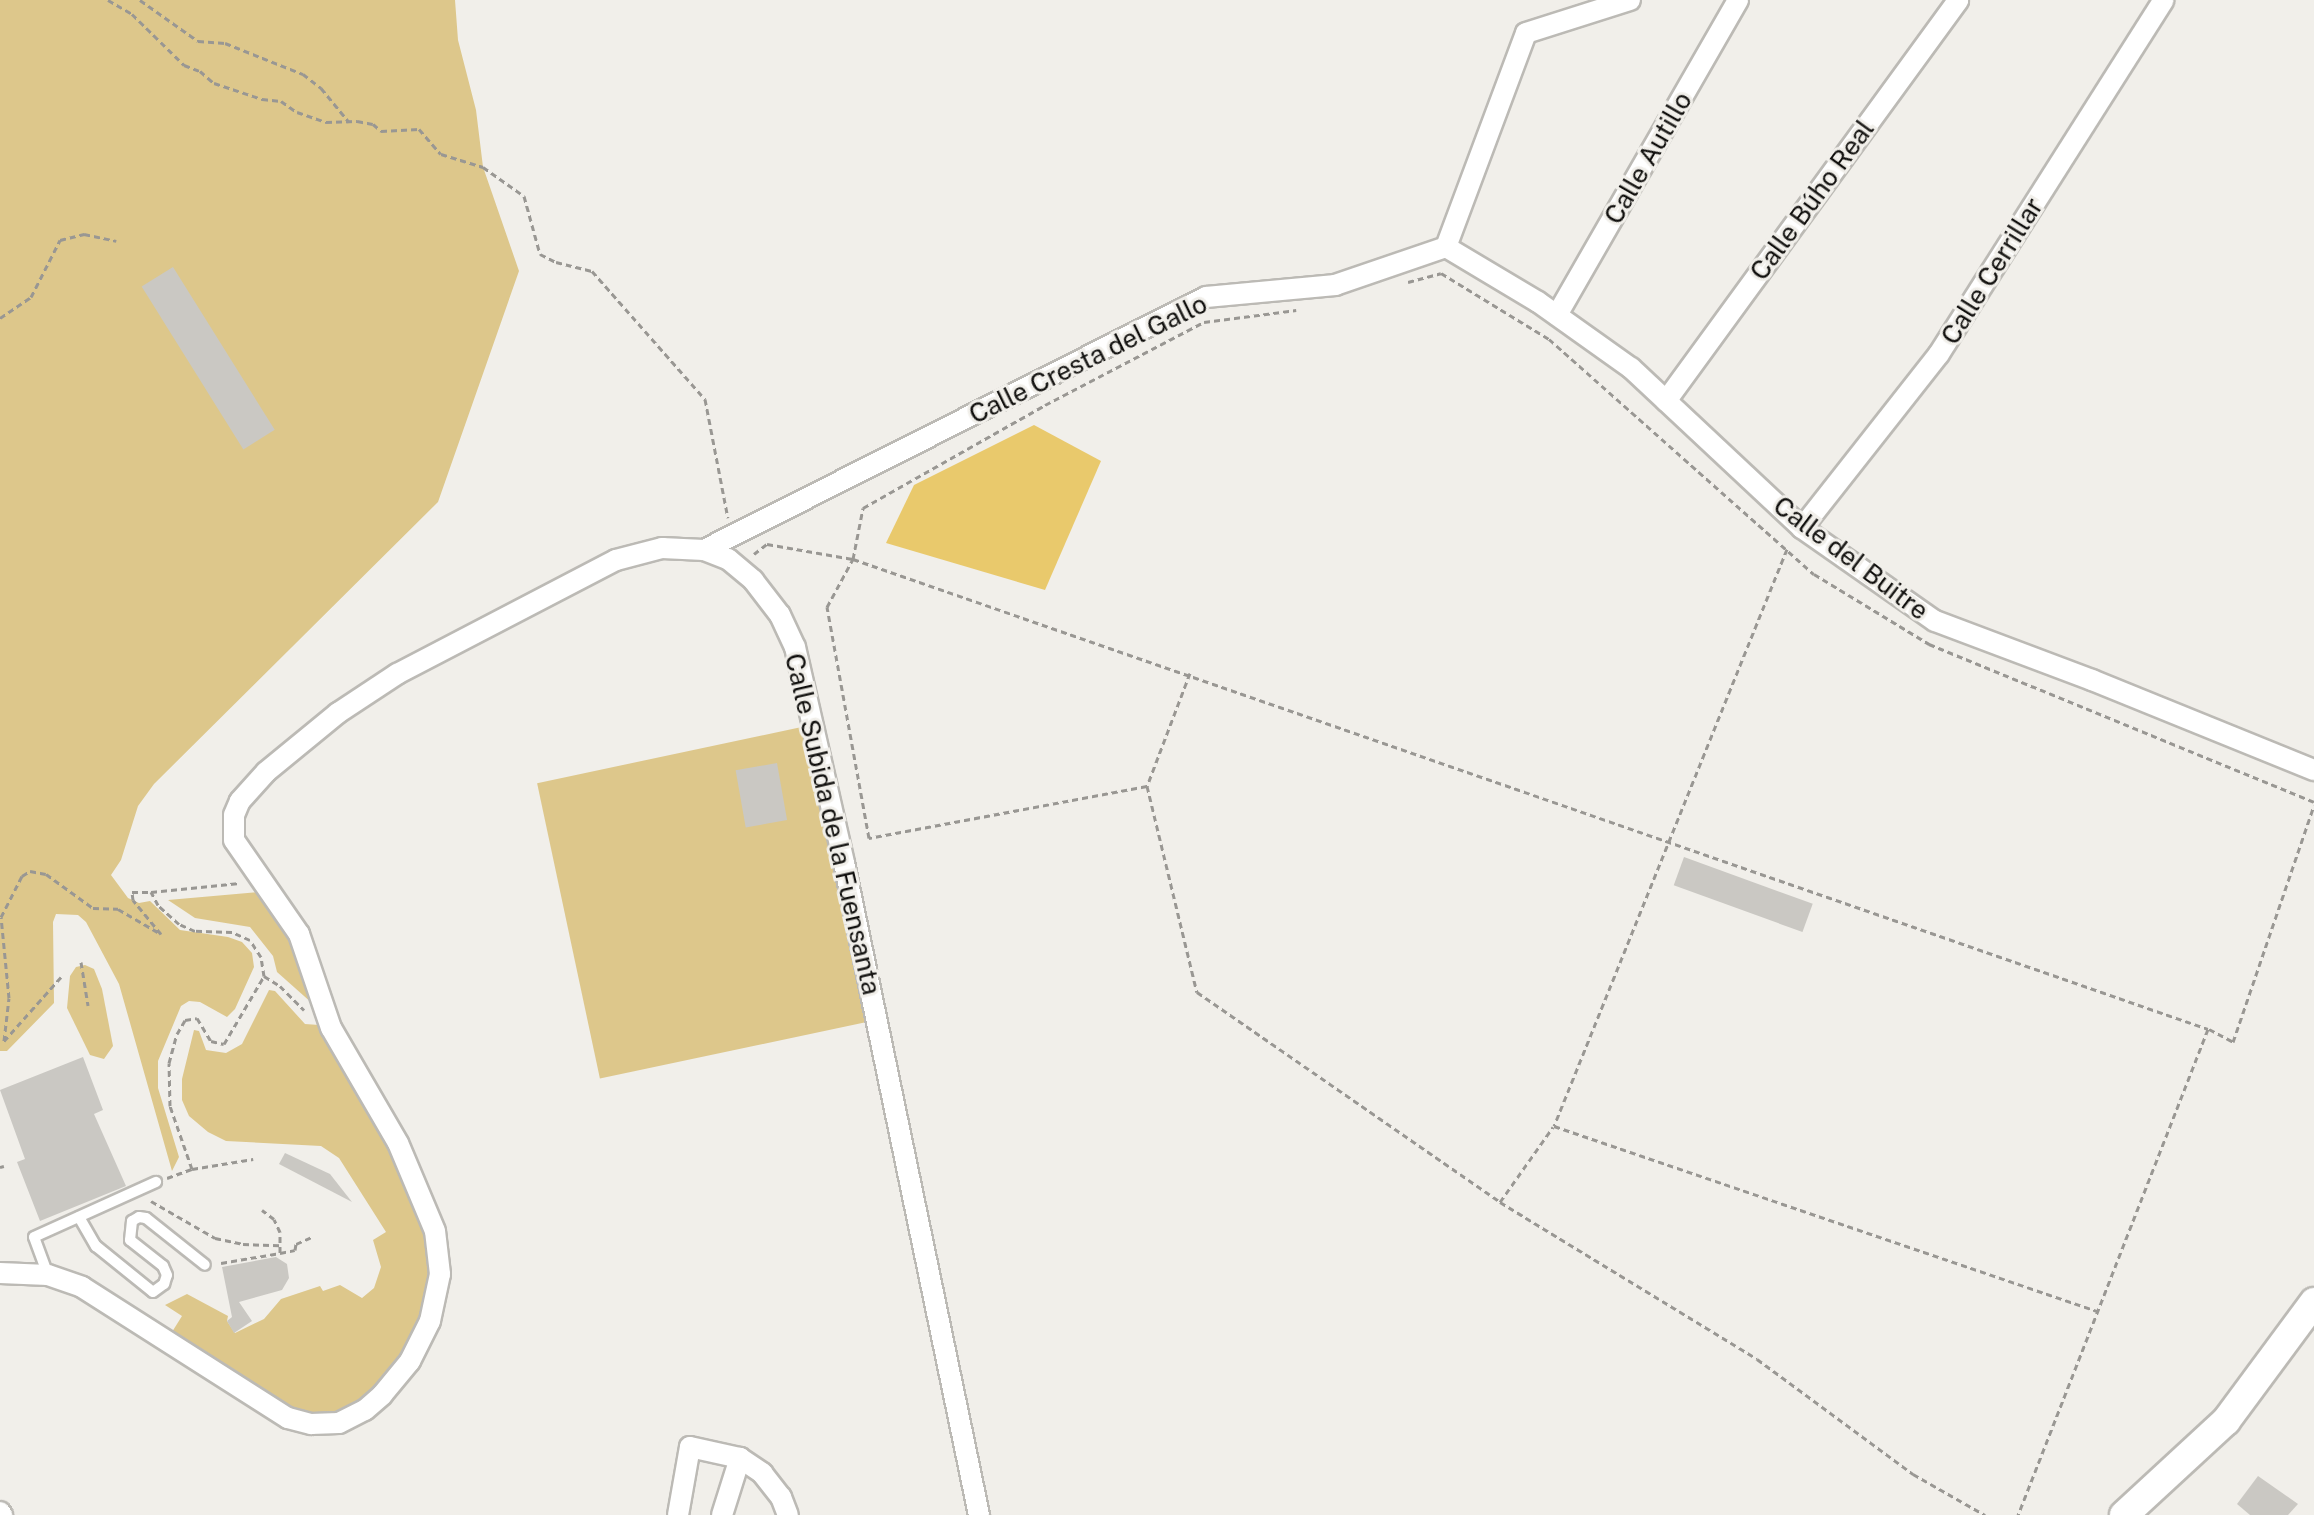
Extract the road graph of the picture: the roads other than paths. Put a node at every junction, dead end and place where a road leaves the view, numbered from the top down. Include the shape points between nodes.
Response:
1 (1630, 0) edge
2 (1738, 0) edge
3 (1958, 0) edge
4 (2164, 0) edge
5 (1446, 247) junction
6 (1557, 315) junction
7 (1666, 401) junction
8 (1802, 528) junction
9 (704, 550) junction
10 (2314, 770) edge
11 (156, 1182) road end
12 (79, 1217) junction
13 (205, 1265) road end
14 (0, 1273) edge
15 (48, 1275) junction
16 (2314, 1302) edge
17 (740, 1458) junction
18 (678, 1515) edge
19 (722, 1515) edge
20 (788, 1515) edge
21 (979, 1515) edge
22 (2124, 1515) edge

1 - 5 street via 1526,33
2 - 6 street, Calle Autillo
3 - 7 street, Calle Búho Real
4 - 8 street, Calle Cerrillar via 1939,354
5 - 6 street, Calle del Buitre
5 - 9 street, Calle Cresta del Gallo via 1335,285 1206,297
6 - 7 street, Calle del Buitre via 1631,368
7 - 8 street, Calle del Buitre
8 - 10 street, Calle del Buitre via 1935,621
9 - 15 street, Calle Subida de la Fuensanta via 662,548 593,571 397,674 338,713 266,772 234,815 234,840 299,934 342,1049 411,1169 429,1211 438,1252 436,1300 410,1361 382,1395 339,1423 288,1418 96,1295
9 - 21 street, Calle Subida de la Fuensanta via 739,567 780,615 797,656
11 - 12 lane
12 - 13 lane via 96,1246 153,1292 167,1275 130,1240 132,1221 139,1217
12 - 15 lane via 34,1237
14 - 15 street
16 - 22 main road via 2226,1421
17 - 18 street via 690,1447
17 - 19 street
17 - 20 street via 762,1473

